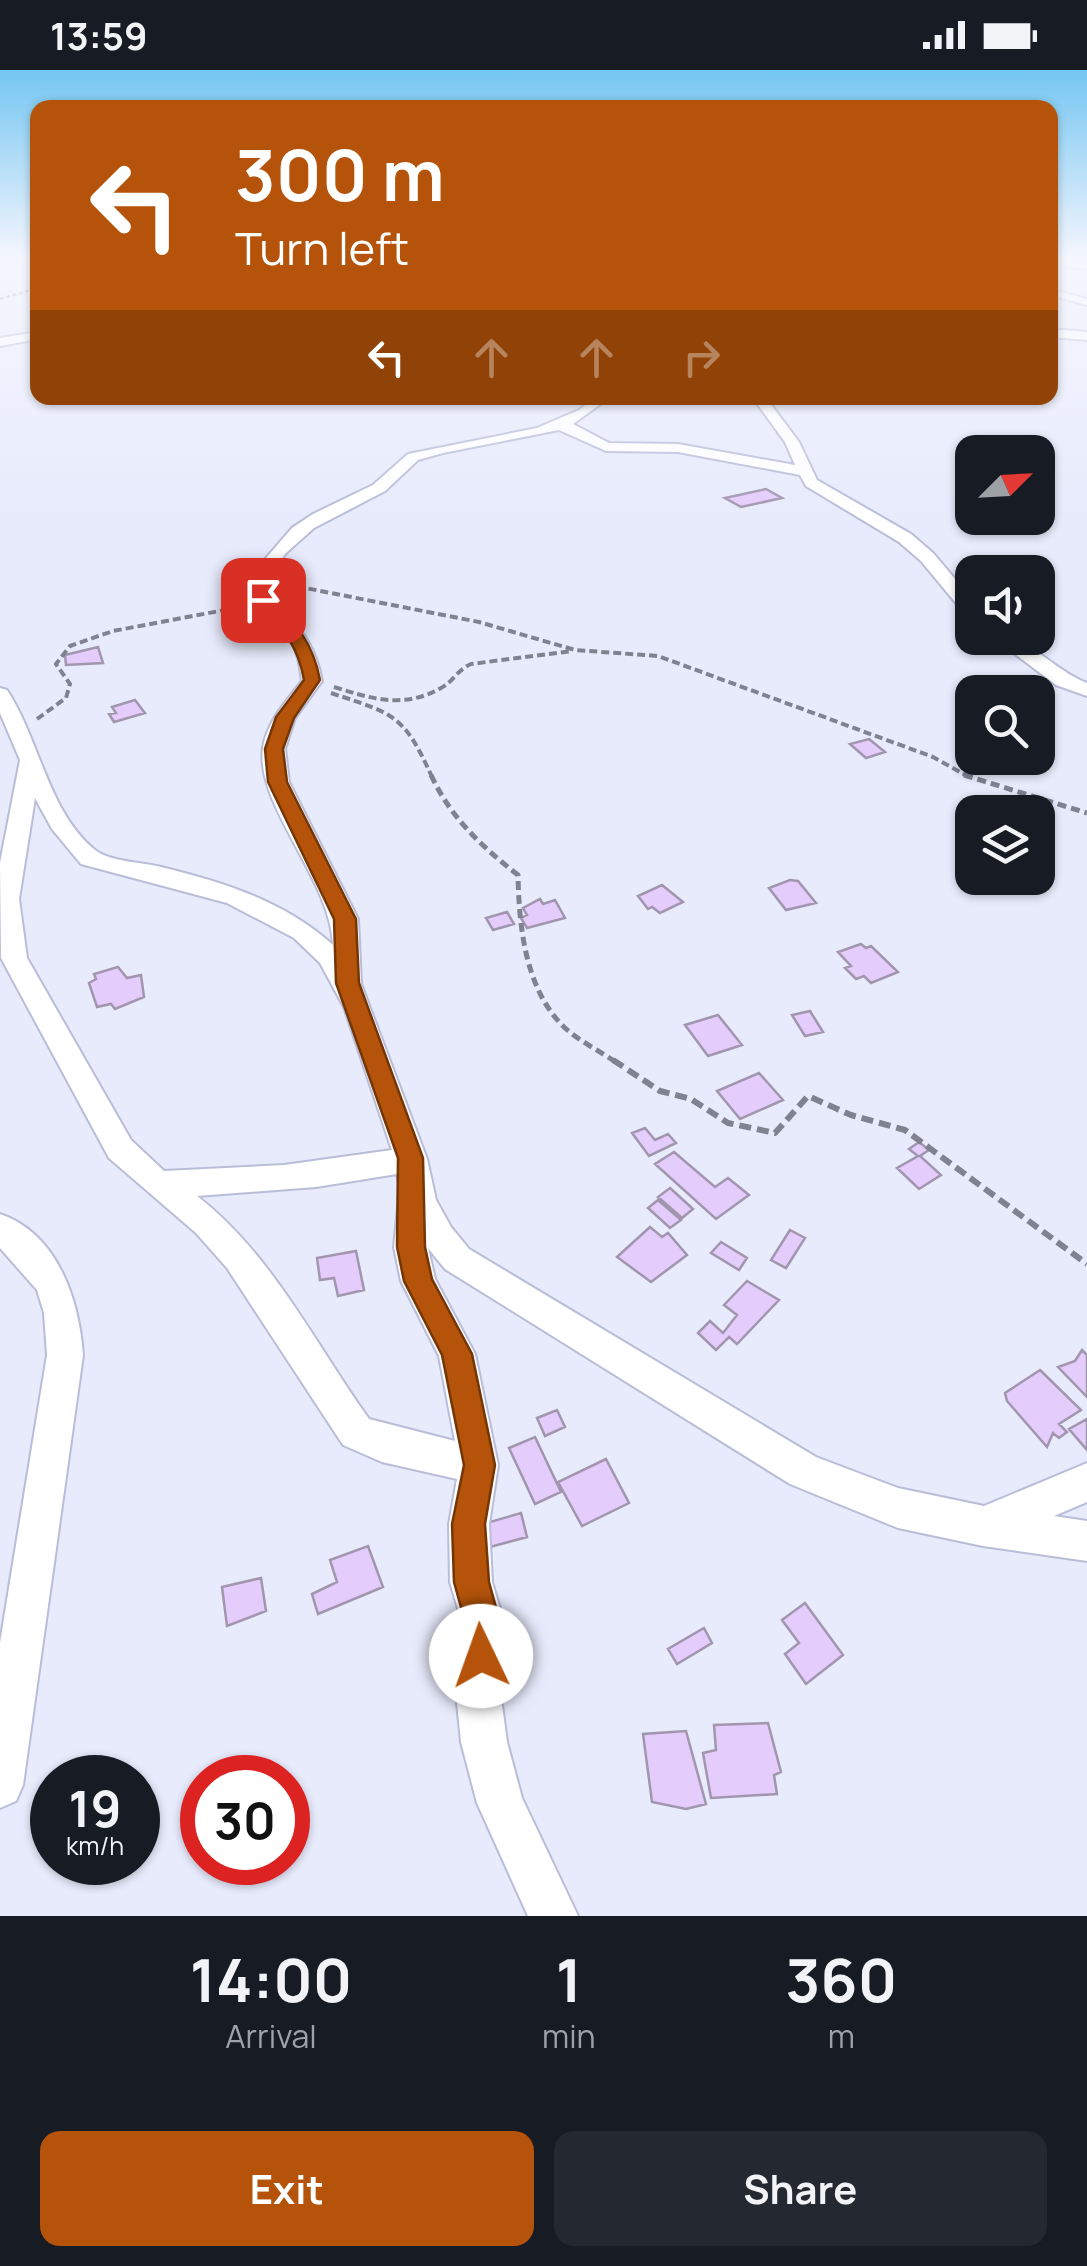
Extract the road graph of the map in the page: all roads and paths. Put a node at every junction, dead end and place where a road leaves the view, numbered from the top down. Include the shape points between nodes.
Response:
1 (592, 405) edge
2 (765, 405) edge
3 (552, 425) junction
4 (804, 471) junction
5 (257, 580) junction
6 (955, 590) edge
7 (263, 600) junction
8 (575, 650) junction
9 (1027, 655) edge
10 (310, 683) junction
11 (1087, 690) edge
12 (0, 694) edge
13 (25, 745) junction
14 (1087, 812) edge
15 (4, 933) edge
16 (348, 983) junction
17 (412, 1170) junction
18 (157, 1184) junction
19 (0, 1228) edge
20 (1087, 1264) edge
21 (480, 1465) junction
22 (1087, 1482) edge
23 (983, 1526) junction
24 (1087, 1540) edge
25 (0, 1785) edge
26 (553, 1916) edge

1 - 3 street
2 - 4 street
3 - 4 street via 606,447 678,448
3 - 5 street via 518,439 407,458 386,483 288,540
4 - 6 street via 810,483 905,538
5 - 7 street
5 - 8 path via 478,622
7 - 10 street via 298,635
7 - 13 path via 70,646 56,664 70,684 66,698
8 - 10 path via 471,664 444,687 405,702
8 - 14 path via 658,656 933,757 984,786
9 - 11 street
10 - 16 street via 285,717 274,749 278,782 345,919
10 - 20 path via 382,710 412,733 442,799 477,844 518,875 519,934 530,968 548,1008 587,1045 728,1123 775,1134 808,1096 905,1130
12 - 13 street
13 - 15 street
13 - 16 street via 60,818 90,859 192,882 283,919 303,930
15 - 18 street via 100,1117 128,1159
16 - 17 street
17 - 18 street
17 - 21 street via 411,1247 418,1281 457,1354
17 - 23 street via 436,1236 457,1259 804,1472 898,1508
18 - 21 street via 241,1260 356,1432
19 - 25 street via 52,1282 64,1310 66,1355
21 - 26 street via 469,1524 472,1582 485,1629 477,1684 484,1742 500,1802
22 - 23 street
23 - 24 street

